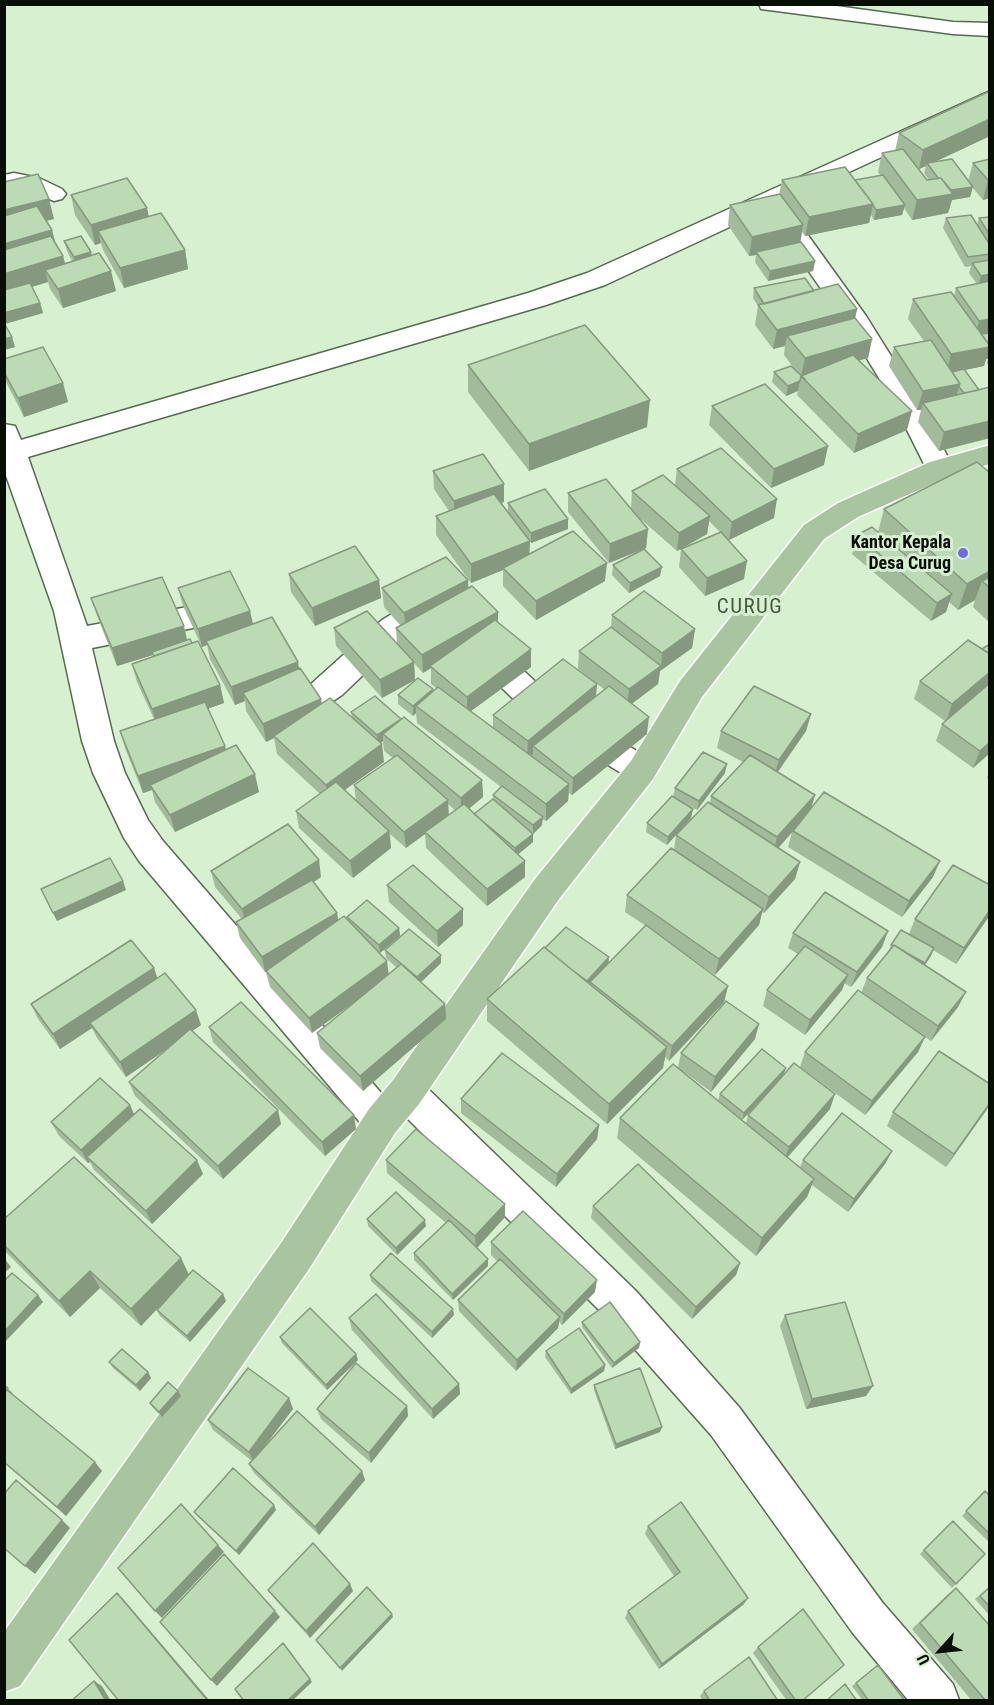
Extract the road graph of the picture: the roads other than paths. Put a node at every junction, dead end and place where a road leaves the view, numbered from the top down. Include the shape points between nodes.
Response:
1 (768, 4) edge
2 (990, 30) edge
3 (990, 98) edge
4 (4, 183) edge
5 (54, 194) dead end
6 (769, 199) junction
7 (9, 441) edge
8 (990, 454) edge
9 (940, 470) junction
10 (74, 640) junction
11 (642, 770) junction
12 (394, 1106) junction
13 (4, 1670) edge
14 (937, 1701) edge

1 - 2 street
3 - 6 street
4 - 5 street via 31,183
6 - 7 street via 658,253 572,288
6 - 9 street via 857,322 903,396
7 - 10 street via 58,577
8 - 9 main road
9 - 11 main road via 848,510 814,532 691,689
10 - 11 street via 203,615 221,619 235,627 291,696 303,699 332,687 393,628 420,611 431,609 444,612 547,712
10 - 12 street via 98,741 118,793 151,851
11 - 12 main road via 547,889
12 - 13 main road via 295,1256
12 - 14 street via 622,1305 725,1422 867,1617

